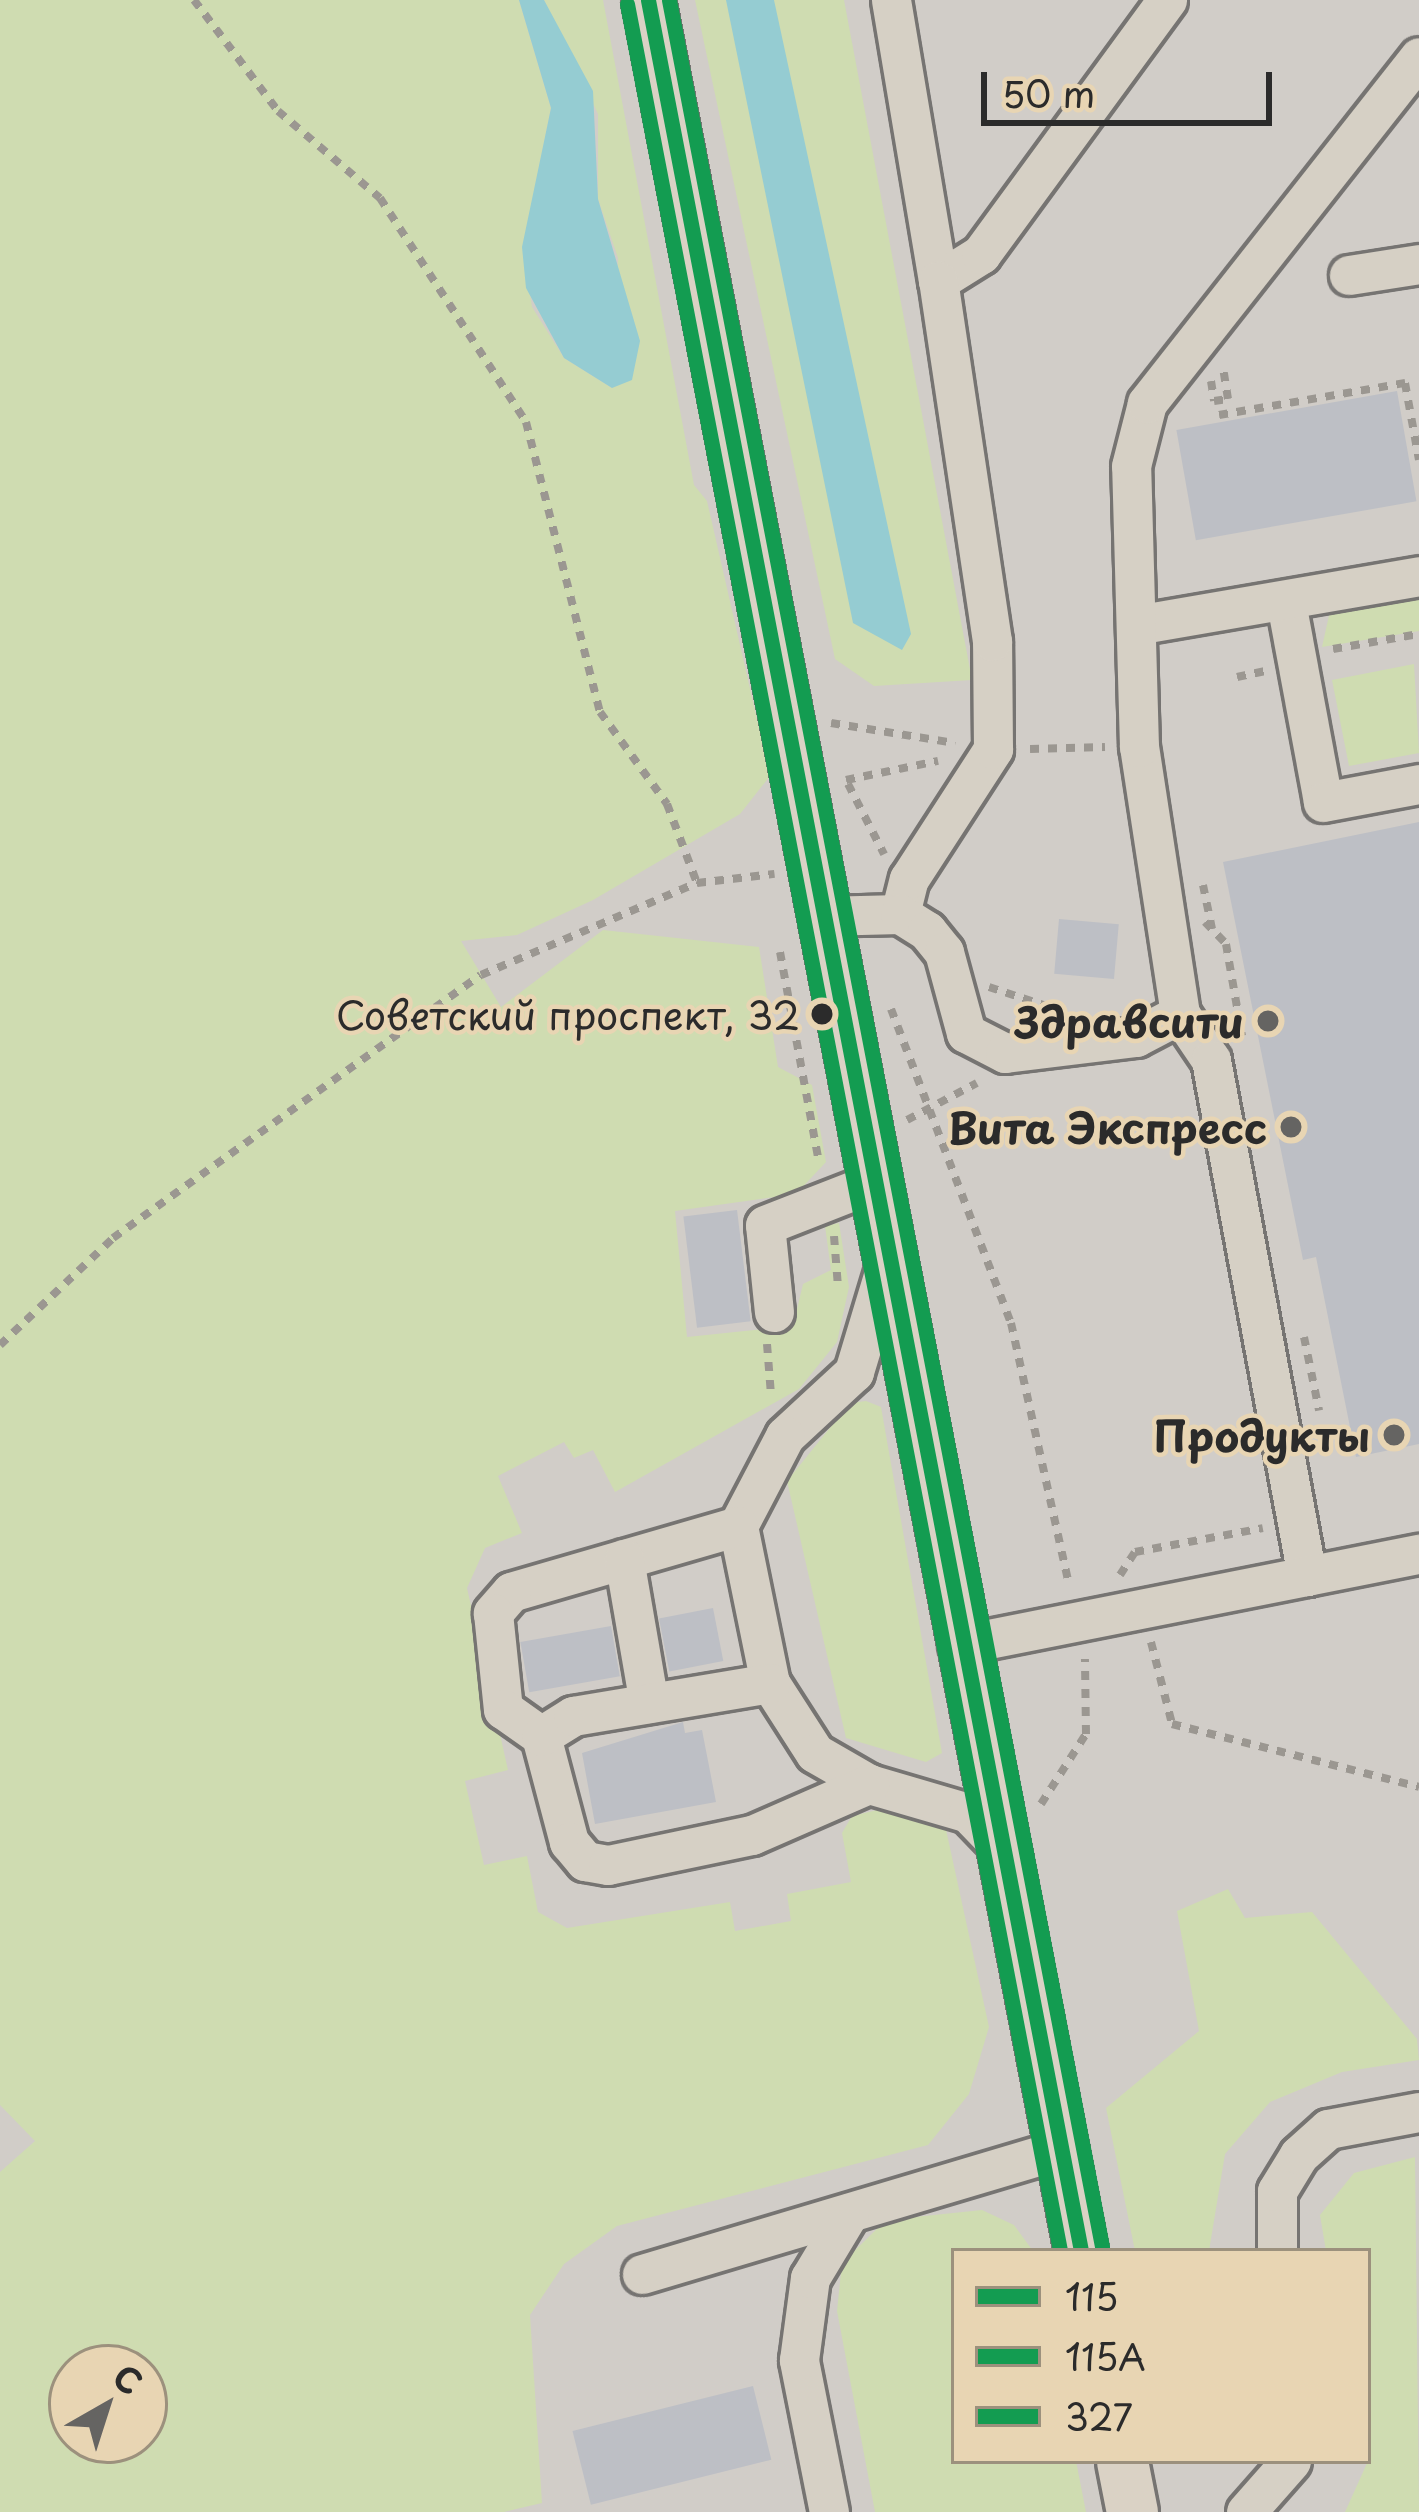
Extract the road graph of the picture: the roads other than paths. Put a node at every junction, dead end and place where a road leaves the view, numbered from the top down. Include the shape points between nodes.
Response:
1 (648, 0) edge
2 (891, 0) edge
3 (1167, 0) edge
4 (1419, 57) edge
5 (1419, 264) edge
6 (1349, 275) dead end
7 (938, 281) junction
8 (1419, 576) edge
9 (1286, 602) junction
10 (1142, 624) junction
11 (1419, 784) edge
12 (816, 893) junction
13 (900, 914) junction
14 (1180, 1014) junction
15 (872, 1183) junction
16 (886, 1252) junction
17 (774, 1312) road end
18 (739, 1526) junction
19 (1419, 1554) edge
20 (624, 1559) junction
21 (1307, 1576) junction
22 (958, 1645) junction
23 (770, 1683) junction
24 (649, 1703) junction
25 (541, 1736) junction
26 (868, 1784) junction
27 (1016, 1837) junction
28 (1419, 2112) edge
29 (1060, 2149) junction
30 (849, 2213) junction
31 (1080, 2248) edge
32 (1276, 2248) edge
33 (642, 2274) dead end
34 (1123, 2464) edge
35 (1288, 2464) edge
36 (829, 2512) edge
37 (1132, 2512) edge
38 (1246, 2512) edge

1 - 12 main road
2 - 7 lane
3 - 7 lane via 981,254
4 - 10 lane via 1147,403 1131,466
5 - 6 lane
7 - 13 lane via 992,641 993,749 908,879
8 - 9 lane
9 - 10 lane
9 - 11 lane via 1323,802
10 - 14 lane via 1139,747
12 - 13 lane
12 - 15 main road
13 - 14 lane via 944,952 966,1034 1005,1053 1136,1036
14 - 21 lane via 1211,1060
15 - 16 main road
15 - 17 lane via 765,1226
16 - 18 lane via 854,1372 785,1436
16 - 22 main road
18 - 20 lane
18 - 23 lane
19 - 21 lane
20 - 24 lane
20 - 25 lane via 511,1592 493,1613 503,1709
21 - 22 lane
22 - 27 main road
23 - 24 lane
23 - 26 lane via 815,1753
24 - 25 lane via 573,1716
25 - 26 lane via 569,1842 585,1862 608,1865 752,1834
26 - 27 lane via 968,1813
27 - 29 main road
28 - 32 lane via 1328,2129 1299,2155 1276,2191
29 - 30 lane
29 - 31 main road
30 - 33 lane
30 - 36 lane via 810,2278 799,2360
34 - 37 main road
35 - 38 lane

